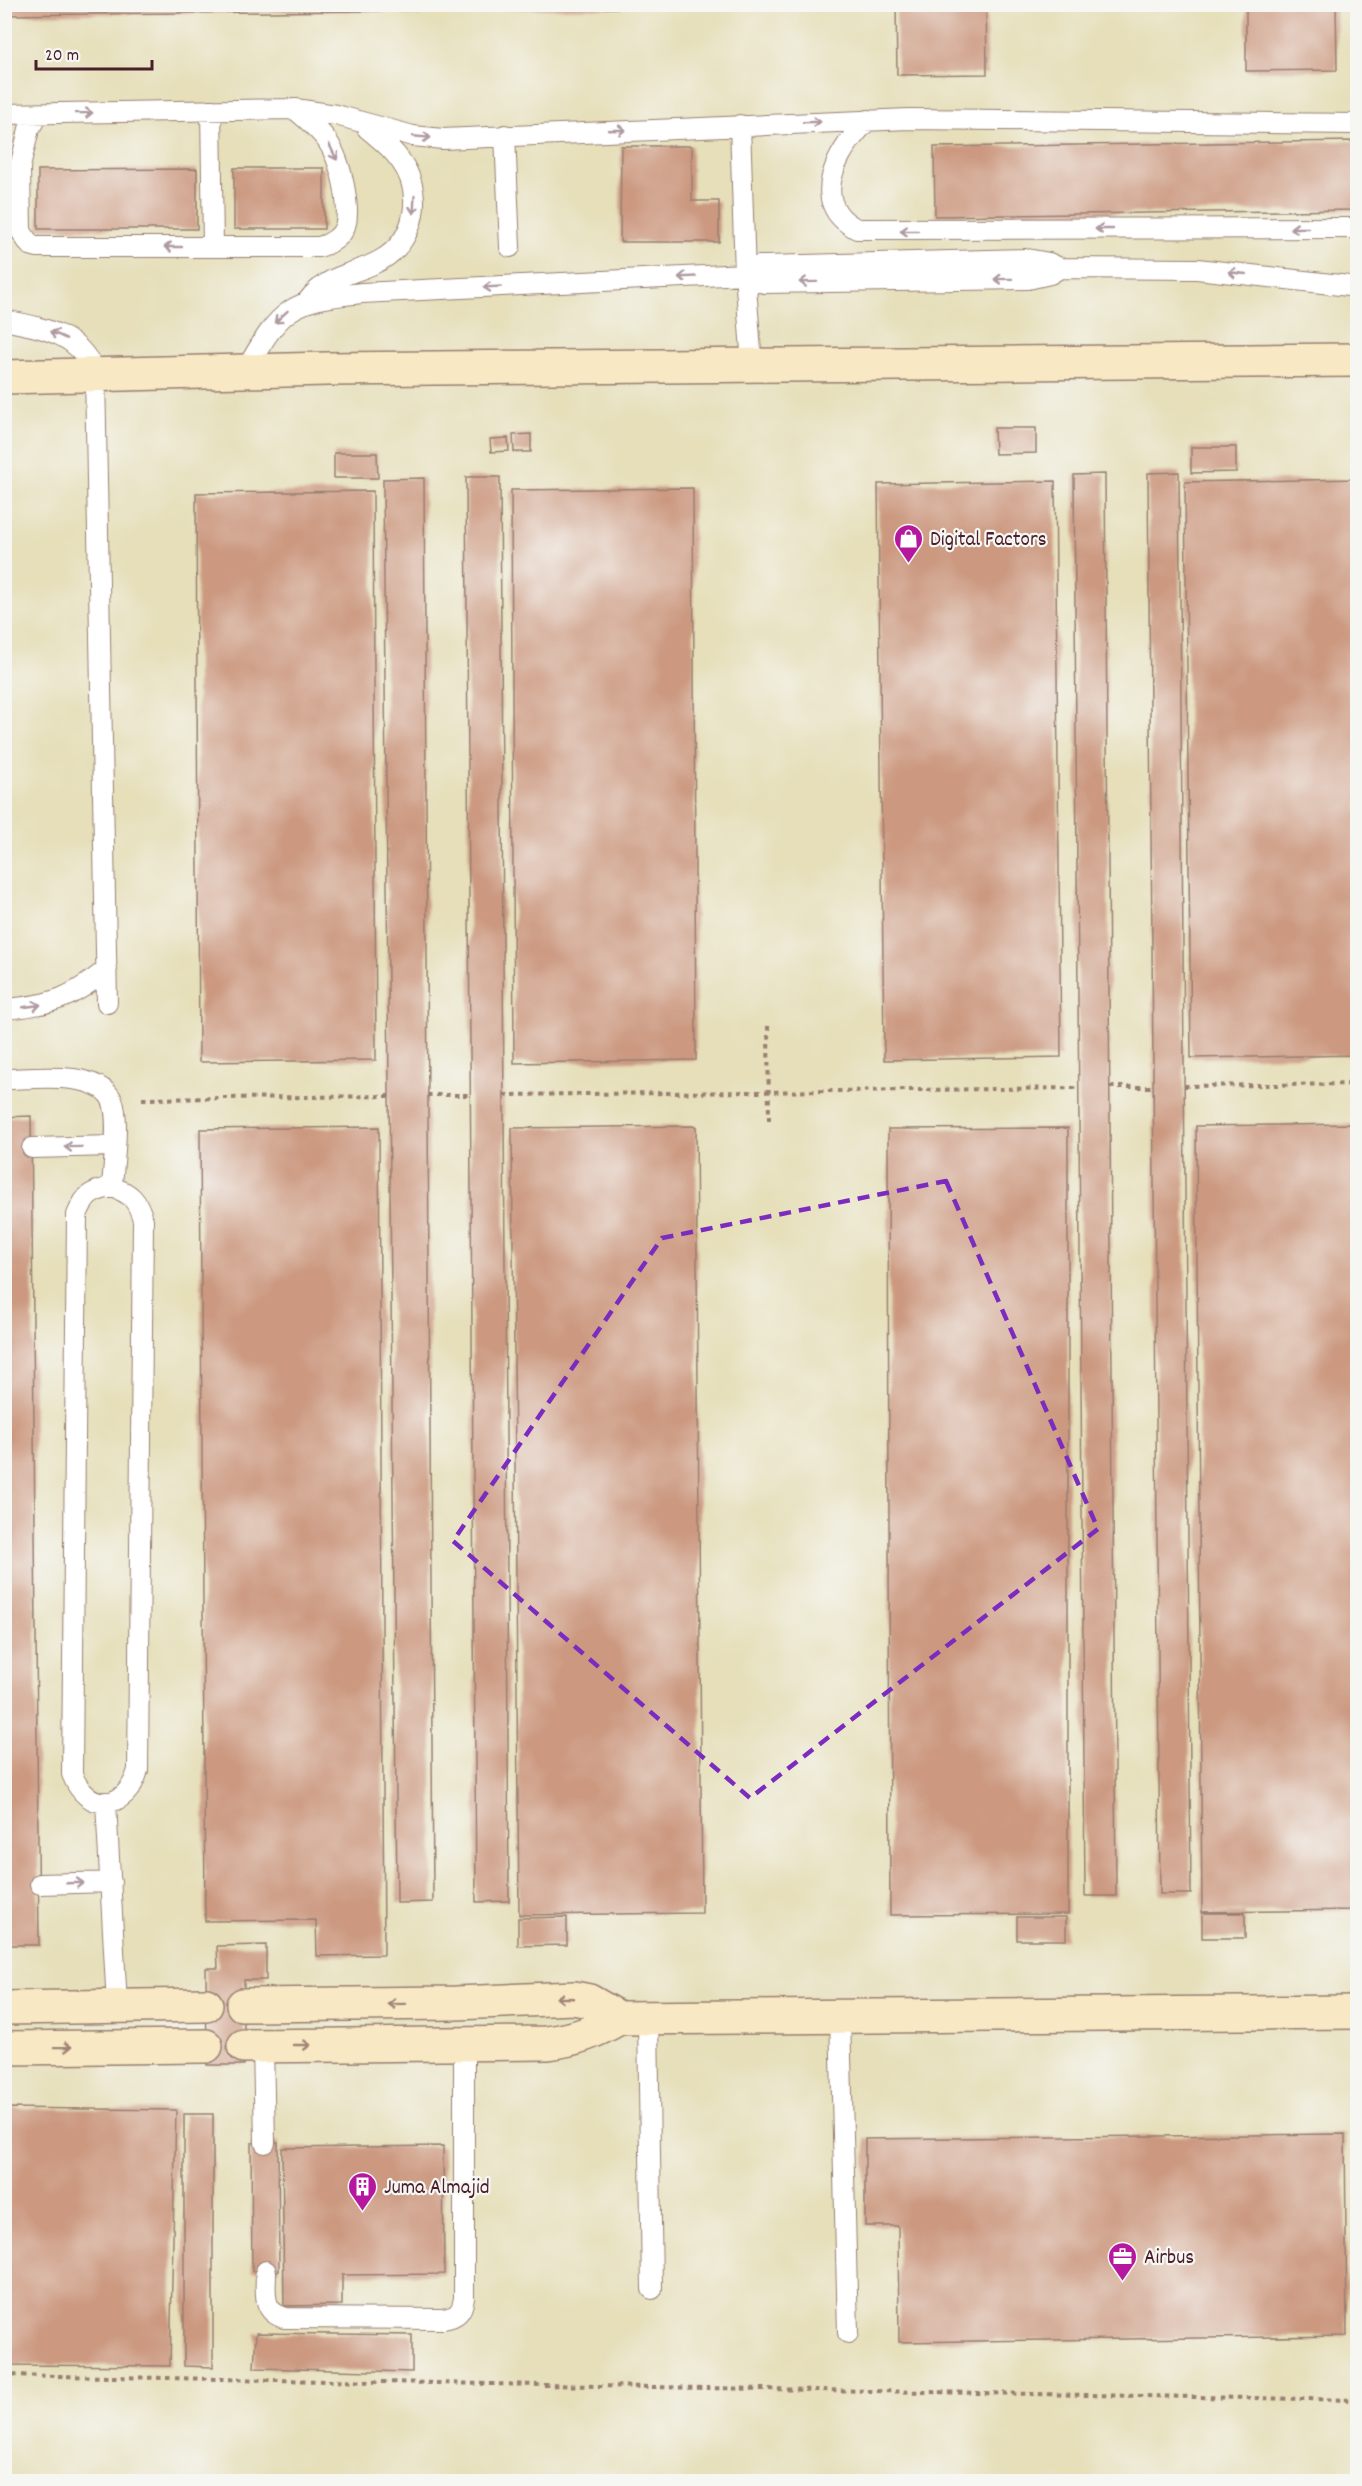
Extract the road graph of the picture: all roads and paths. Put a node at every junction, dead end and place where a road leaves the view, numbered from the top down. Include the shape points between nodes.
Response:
1 (295, 109) junction
2 (211, 110) junction
3 (4, 114) edge
4 (38, 114) junction
5 (868, 120) junction
6 (363, 124) junction
7 (1358, 124) edge
8 (740, 125) junction
9 (505, 135) junction
10 (1358, 228) edge
11 (213, 247) junction
12 (510, 247) dead end
13 (745, 274) junction
14 (1358, 286) edge
15 (307, 302) junction
16 (4, 320) edge
17 (1358, 360) edge
18 (752, 364) junction
19 (246, 370) junction
20 (95, 374) junction
21 (4, 377) edge
22 (107, 969) junction
23 (107, 1003) dead end
24 (4, 1009) edge
25 (768, 1026) dead end
26 (4, 1079) edge
27 (1358, 1084) edge
28 (1184, 1086) dead end
29 (1110, 1087) dead end
30 (1154, 1087) dead end
31 (1078, 1088) dead end
32 (769, 1091) junction
33 (427, 1095) dead end
34 (470, 1095) dead end
35 (504, 1095) dead end
36 (389, 1096) dead end
37 (112, 1099) junction
38 (769, 1121) dead end
39 (114, 1146) junction
40 (32, 1148) dead end
41 (112, 1187) junction
42 (106, 1802) junction
43 (111, 1882) junction
44 (40, 1884) dead end
45 (243, 2005) dead end
46 (206, 2006) dead end
47 (117, 2007) junction
48 (4, 2008) edge
49 (1358, 2012) edge
50 (840, 2016) junction
51 (634, 2018) junction
52 (464, 2044) junction
53 (206, 2046) dead end
54 (253, 2046) joint
55 (119, 2047) junction
56 (4, 2048) edge
57 (264, 2142) dead end
58 (266, 2271) dead end
59 (652, 2289) dead end
60 (848, 2333) dead end
61 (4, 2376) edge
62 (1358, 2400) edge

1 - 2 lane
1 - 6 lane
1 -> 11 lane via 327,141 342,171 349,215 346,227 329,244 319,247
4 -> 2 lane
2 - 11 lane
3 - 4 lane
11 -> 4 lane via 30,245 21,231 20,167 29,129
5 - 7 lane
8 -> 5 lane
10 -> 5 lane via 857,229 836,214 830,188 842,151
6 -> 9 lane via 443,139
6 -> 15 lane via 391,148 410,176 416,206 412,223 395,249 367,266 331,279
9 -> 8 lane
8 - 13 lane
9 - 12 lane
14 -> 13 lane via 1197,269 1060,268 1015,259 759,266
13 -> 15 lane via 362,293
13 - 18 lane
15 -> 19 lane via 288,310 275,322
20 -> 16 lane via 89,358 69,341 36,327
17 - 18 street
18 - 19 street
19 - 20 street
20 - 21 street
20 - 22 lane
22 - 23 lane
24 -> 22 lane via 59,1000 85,987
25 - 32 path
26 - 37 lane via 87,1080
27 - 28 path
29 - 30 path
31 - 32 path
32 - 35 path
32 - 38 path
33 - 34 path
36 - 37 path
37 - 39 lane
39 -> 40 lane
39 - 41 lane
41 - 42 lane via 128,1192 139,1205 143,1221 138,1770 134,1785 122,1798
41 - 42 lane via 96,1190 83,1200 77,1215 72,1774 78,1789 91,1799
42 - 43 lane
44 -> 43 lane
43 - 47 lane
51 -> 45 street via 589,2001 566,1998
46 - 47 street
47 - 48 street
47 - 55 street
49 - 50 street
50 - 51 street
50 - 60 lane
51 - 52 street via 563,2042
51 - 59 lane
54 -> 52 street
52 - 58 lane via 462,2309 454,2317 443,2319 285,2318 268,2307
53 - 55 street
54 - 57 lane
56 -> 55 street
61 - 62 path

